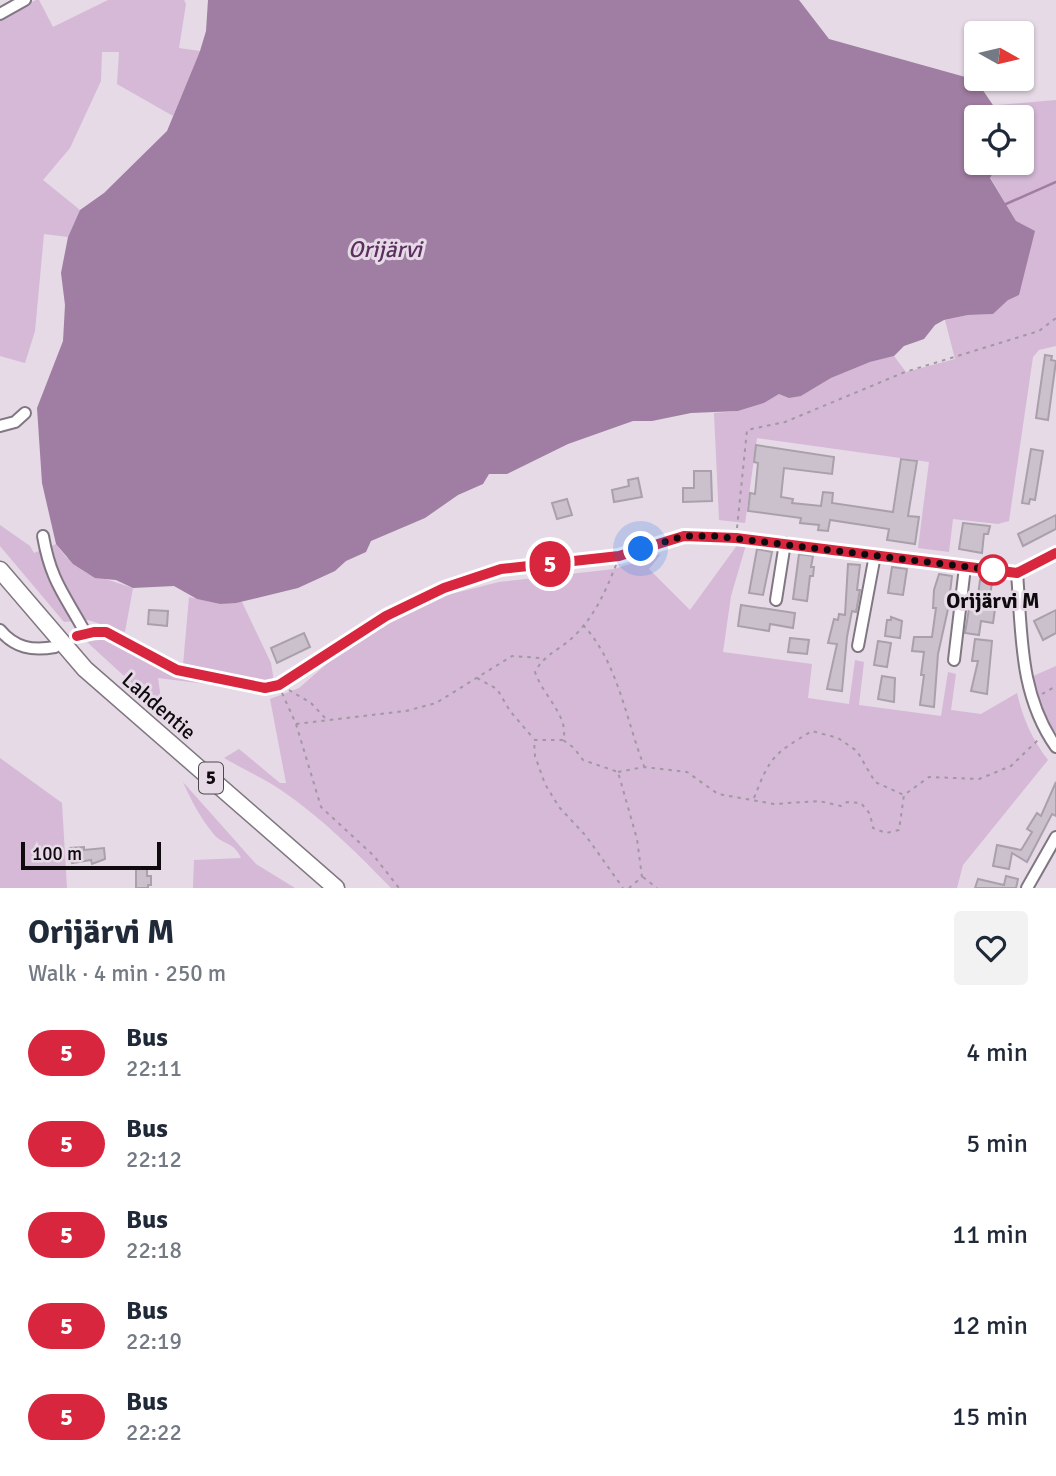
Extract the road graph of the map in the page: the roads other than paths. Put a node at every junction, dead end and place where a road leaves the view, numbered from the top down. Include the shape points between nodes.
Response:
1 (25, 0) edge
2 (0, 14) edge
3 (24, 413) dead end
4 (0, 426) edge
5 (43, 536) dead end
6 (785, 543) junction
7 (1056, 553) edge
8 (875, 555) junction
9 (965, 567) junction
10 (0, 570) edge
11 (1017, 573) junction
12 (776, 600) dead end
13 (0, 629) edge
14 (858, 646) dead end
15 (55, 647) dead end
16 (954, 660) dead end
17 (1056, 747) edge
18 (1056, 836) edge
19 (336, 888) edge
20 (1027, 888) edge

1 - 2 street
3 - 4 street via 15,422
5 - 6 street via 48,567 81,635 106,632 177,670 255,688 279,685 386,616 444,588 501,569 619,556 684,536
6 - 8 street
6 - 12 street
7 - 11 street
8 - 9 street
8 - 14 street
9 - 11 street
9 - 16 street
10 - 19 highway, Lahdentie / 5 via 85,669
11 - 17 street via 1018,624 1031,701
13 - 15 street via 27,649
18 - 20 street

